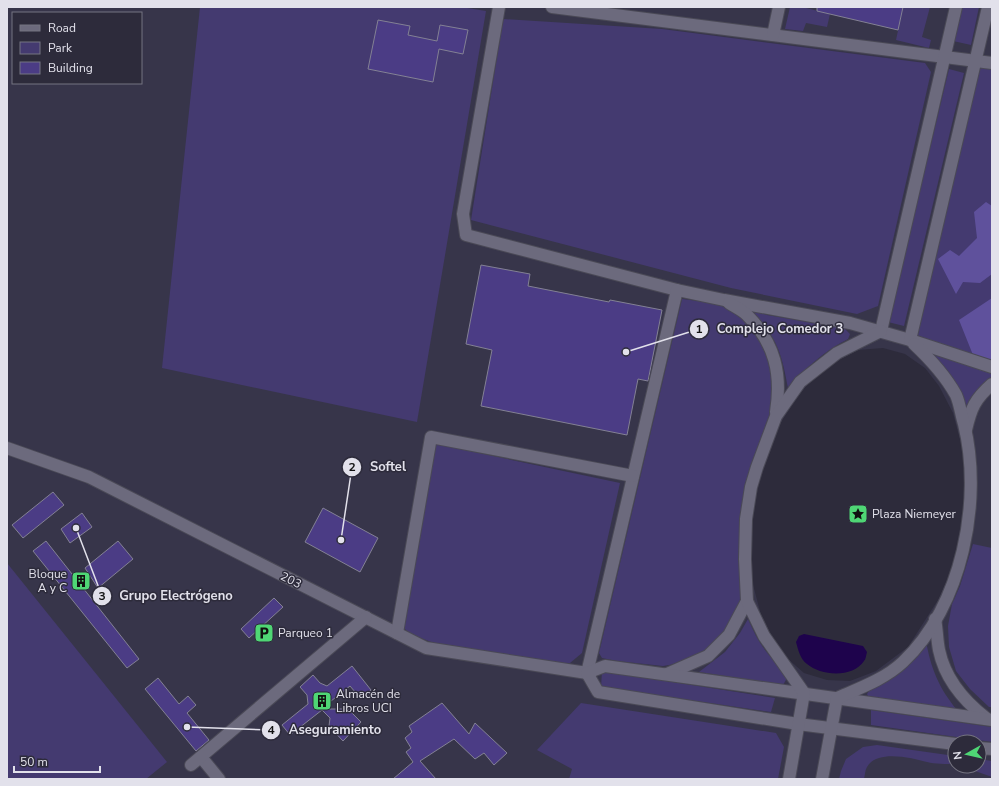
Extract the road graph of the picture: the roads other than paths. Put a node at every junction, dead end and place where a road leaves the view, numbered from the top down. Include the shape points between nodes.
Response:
1 (499, 7) edge
2 (552, 7) edge
3 (779, 7) edge
4 (956, 7) edge
5 (988, 7) edge
6 (773, 35) junction
7 (945, 56) junction
8 (975, 60) junction
9 (992, 63) edge
10 (677, 290) junction
11 (724, 300) junction
12 (882, 331) junction
13 (910, 340) junction
14 (992, 367) edge
15 (992, 384) edge
16 (776, 416) junction
17 (966, 433) junction
18 (7, 448) edge
19 (633, 476) junction
20 (747, 601) junction
21 (366, 617) junction
22 (936, 619) junction
23 (397, 633) junction
24 (587, 673) junction
25 (667, 674) junction
26 (804, 693) junction
27 (837, 698) junction
28 (990, 719) edge
29 (798, 724) junction
30 (831, 728) junction
31 (947, 743) edge
32 (219, 779) edge
33 (789, 779) edge
34 (822, 779) edge

1 - 10 street via 463,214 466,235
2 - 6 street
3 - 6 street
4 - 7 street
5 - 8 street
6 - 7 street
7 - 8 street
7 - 12 street
8 - 9 street
8 - 13 street
10 - 11 street
10 - 19 street
11 - 12 street via 850,322
11 - 16 street via 746,314 771,350 778,372
12 - 13 street
12 - 16 street via 837,353 800,382
13 - 14 street
13 - 17 street via 941,371 956,396
15 - 17 street via 980,394 970,413
16 - 20 street via 751,487 746,519
17 - 22 street via 972,486 965,537 960,563
18 - 21 street, 203 via 89,477
19 - 23 street via 431,437
19 - 24 street
20 - 25 street via 729,636 708,656
20 - 26 street via 764,636
21 - 23 street, 203
21 - 32 street via 196,761
22 - 27 street via 916,649 902,663 870,684
22 - 28 street via 939,651 949,677 965,700
23 - 24 street, 203 via 426,648
24 - 25 street via 605,666
24 - 29 street via 598,692
25 - 26 street
26 - 27 street
26 - 29 street
27 - 28 street
27 - 30 street
29 - 30 street
29 - 33 street
30 - 31 street
30 - 34 street

